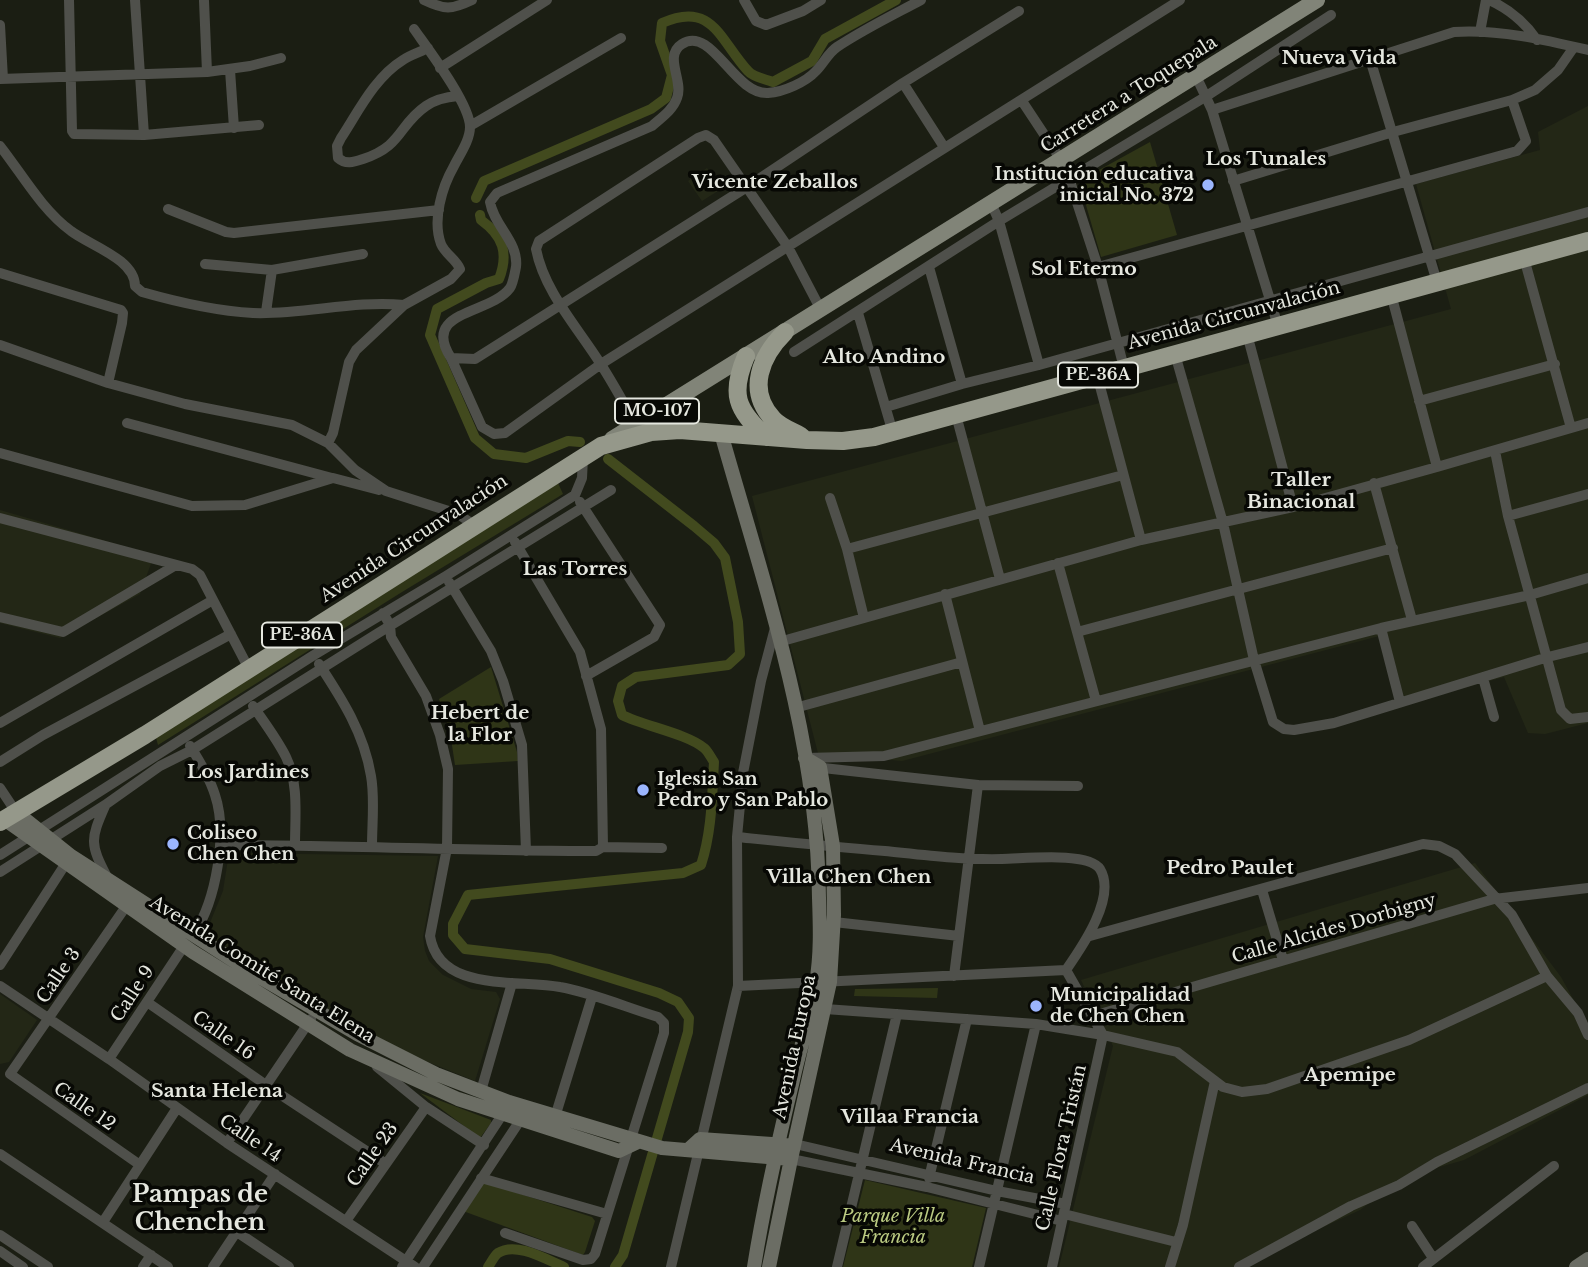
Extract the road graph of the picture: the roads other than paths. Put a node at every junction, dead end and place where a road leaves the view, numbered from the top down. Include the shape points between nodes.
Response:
1 (69, 0) edge
2 (135, 0) edge
3 (424, 0) edge
4 (472, 0) edge
5 (547, 0) edge
6 (744, 0) edge
7 (821, 0) edge
8 (921, 0) edge
9 (1180, 0) edge
10 (1317, 0) edge
11 (1487, 0) edge
12 (204, 1) edge
13 (1019, 11) dead end
14 (1331, 15) dead end
15 (0, 25) edge
16 (414, 29) dead end
17 (1479, 32) junction
18 (621, 38) dead end
19 (1536, 40) junction
20 (1574, 47) junction
21 (428, 48) junction
22 (1588, 51) edge
23 (281, 58) dead end
24 (1370, 59) junction
25 (440, 68) junction
26 (230, 69) junction
27 (206, 72) junction
28 (138, 75) junction
29 (1196, 76) junction
30 (69, 78) junction
31 (2, 79) edge
32 (903, 83) junction
33 (458, 96) junction
34 (1205, 97) junction
35 (1511, 100) junction
36 (1021, 102) junction
37 (1212, 110) junction
38 (259, 125) dead end
39 (470, 126) junction
40 (234, 128) junction
41 (1393, 132) junction
42 (144, 135) junction
43 (0, 147) edge
44 (944, 147) junction
45 (1061, 160) junction
46 (1069, 178) junction
47 (1408, 180) junction
48 (1233, 181) junction
49 (747, 187) junction
50 (991, 203) junction
51 (168, 209) dead end
52 (439, 210) junction
53 (1588, 212) edge
54 (999, 221) junction
55 (1246, 226) junction
56 (1588, 241) edge
57 (788, 247) junction
58 (363, 254) dead end
59 (1430, 257) junction
60 (1524, 258) junction
61 (205, 264) dead end
62 (929, 267) junction
63 (1098, 267) junction
64 (272, 270) junction
65 (0, 273) edge
66 (1437, 282) junction
67 (1391, 294) junction
68 (1271, 301) junction
69 (560, 303) junction
70 (404, 305) junction
71 (821, 310) junction
72 (267, 312) junction
73 (858, 313) junction
74 (1278, 326) junction
75 (785, 332) junction
76 (1247, 334) junction
77 (1117, 343) junction
78 (0, 345) edge
79 (794, 352) dead end
80 (1175, 354) junction
81 (746, 356) junction
82 (451, 358) junction
83 (601, 364) junction
84 (1555, 364) junction
85 (1039, 365) junction
86 (1124, 368) junction
87 (1097, 375) junction
88 (712, 377) joint
89 (108, 383) junction
90 (962, 384) junction
91 (1419, 401) junction
92 (886, 407) junction
93 (956, 415) junction
94 (127, 423) dead end
95 (1588, 423) edge
96 (636, 425) junction
97 (1572, 428) junction
98 (721, 433) junction
99 (893, 433) junction
100 (766, 436) junction
101 (807, 440) junction
102 (328, 443) junction
103 (601, 446) junction
104 (1495, 451) junction
105 (0, 453) edge
106 (583, 456) junction
107 (1437, 467) junction
108 (1123, 475) junction
109 (333, 478) junction
110 (1374, 483) junction
111 (611, 490) dead end
112 (386, 491) junction
113 (1588, 494) edge
114 (575, 495) junction
115 (830, 498) dead end
116 (584, 507) junction
117 (1293, 507) junction
118 (982, 512) junction
119 (1508, 516) junction
120 (0, 518) edge
121 (1223, 523) junction
122 (474, 525) junction
123 (510, 534) junction
124 (1141, 540) junction
125 (518, 547) junction
126 (1393, 548) junction
127 (847, 549) junction
128 (1058, 563) junction
129 (176, 565) junction
130 (446, 576) junction
131 (1588, 578) edge
132 (1000, 579) junction
133 (453, 587) junction
134 (1238, 590) junction
135 (945, 594) junction
136 (1530, 595) junction
137 (213, 600) junction
138 (383, 613) junction
139 (0, 617) edge
140 (864, 618) junction
141 (372, 620) junction
142 (1412, 620) junction
143 (390, 625) junction
144 (776, 627) junction
145 (1381, 628) junction
146 (379, 632) junction
147 (1077, 632) junction
148 (230, 634) junction
149 (391, 637) junction
150 (779, 642) junction
151 (1588, 648) edge
152 (314, 655) junction
153 (1548, 657) junction
154 (1254, 660) junction
155 (962, 662) junction
156 (322, 668) junction
157 (249, 669) junction
158 (586, 676) junction
159 (1483, 678) junction
160 (248, 697) junction
161 (1096, 701) junction
162 (1401, 702) junction
163 (795, 708) junction
164 (256, 710) junction
165 (1494, 716) dead end
166 (1588, 717) edge
167 (0, 723) edge
168 (980, 731) junction
169 (184, 739) junction
170 (192, 750) junction
171 (0, 762) edge
172 (811, 764) junction
173 (116, 781) junction
174 (978, 785) junction
175 (1078, 786) dead end
176 (0, 788) edge
177 (106, 804) junction
178 (7, 818) edge
179 (34, 833) junction
180 (737, 837) junction
181 (46, 843) junction
182 (220, 845) junction
183 (295, 845) junction
184 (818, 845) junction
185 (372, 846) junction
186 (603, 846) junction
187 (833, 846) junction
188 (447, 848) junction
189 (662, 848) dead end
190 (526, 851) junction
191 (0, 855) edge
192 (68, 860) junction
193 (969, 860) junction
194 (0, 872) edge
195 (108, 880) junction
196 (1588, 888) edge
197 (1262, 890) junction
198 (1494, 898) junction
199 (130, 901) junction
200 (834, 922) junction
201 (959, 936) junction
202 (1090, 936) junction
203 (189, 940) junction
204 (1283, 960) junction
205 (0, 965) edge
206 (1066, 970) junction
207 (954, 976) junction
208 (1547, 976) junction
209 (512, 983) junction
210 (823, 983) junction
211 (0, 986) edge
212 (738, 986) junction
213 (592, 997) junction
214 (147, 1002) junction
215 (825, 1009) junction
216 (316, 1011) junction
217 (897, 1014) junction
218 (1093, 1016) junction
219 (49, 1019) junction
220 (967, 1019) junction
221 (307, 1024) junction
222 (1037, 1024) junction
223 (357, 1034) junction
224 (1103, 1035) junction
225 (1588, 1035) edge
226 (349, 1050) junction
227 (109, 1059) junction
228 (369, 1060) junction
229 (5, 1075) edge
230 (1215, 1081) junction
231 (266, 1086) junction
232 (1588, 1088) edge
233 (481, 1091) junction
234 (426, 1107) junction
235 (177, 1108) junction
236 (507, 1109) junction
237 (523, 1113) junction
238 (555, 1116) junction
239 (227, 1143) junction
240 (642, 1144) junction
241 (484, 1145) junction
242 (695, 1147) junction
243 (784, 1151) junction
244 (0, 1154) edge
245 (863, 1159) junction
246 (386, 1164) junction
247 (140, 1165) junction
248 (1554, 1166) dead end
249 (860, 1172) junction
250 (275, 1174) junction
251 (930, 1175) junction
252 (481, 1178) junction
253 (927, 1187) junction
254 (996, 1191) junction
255 (994, 1204) junction
256 (1064, 1213) junction
257 (607, 1214) junction
258 (103, 1222) junction
259 (346, 1222) junction
260 (1412, 1226) dead end
261 (237, 1232) junction
262 (505, 1233) dead end
263 (0, 1235) edge
264 (1176, 1242) junction
265 (0, 1251) edge
266 (151, 1255) junction
267 (1433, 1258) junction
268 (1588, 1259) edge
269 (408, 1265) edge
270 (23, 1267) edge
271 (48, 1267) edge
272 (143, 1267) edge
273 (168, 1267) edge
274 (213, 1267) edge
275 (289, 1267) edge
276 (423, 1267) edge
277 (671, 1267) edge
278 (755, 1267) edge
279 (769, 1267) edge
280 (837, 1267) edge
281 (979, 1267) edge
282 (1052, 1267) edge
283 (1170, 1267) edge
284 (1239, 1267) edge
285 (1423, 1267) edge
286 (1576, 1267) edge

1 - 30 street
2 - 28 street
3 - 4 street via 453,9
5 - 25 street
6 - 7 street via 756,21 766,25
8 - 82 street via 833,49 815,72 798,84 769,93 745,86 710,47 684,42 673,59 678,97 652,126 497,193 490,202 492,215 515,251 516,266 510,288 450,321 442,334
9 - 36 street
10 - 29 main road, Carretera a Toquepala / MO-107
11 - 17 street
11 - 19 street via 1514,15
12 - 27 street
13 - 32 street
14 - 34 street
15 - 31 street
16 - 21 street
17 - 19 street
17 - 24 street via 1454,32
18 - 39 street
19 - 20 street
20 - 22 street
20 - 35 street via 1558,70 1535,90
21 - 25 street
21 - 33 street via 388,72 341,138 338,158 351,163 381,153 426,106 442,97
23 - 26 street
24 - 37 street
24 - 41 street
25 - 33 street
26 - 27 street
26 - 40 street
27 - 28 street
28 - 30 street
28 - 42 street
29 - 34 street
29 - 45 main road, Carretera a Toquepala / MO-107
30 - 31 street
30 - 42 street via 74,134
32 - 44 street
32 - 49 street
33 - 39 street
34 - 37 street
34 - 46 street
35 - 41 street
35 - 47 street via 1526,141 1521,148
36 - 44 street
36 - 45 street
37 - 48 street
38 - 40 street
39 - 52 street
40 - 42 street
41 - 47 street
41 - 48 street
43 - 72 street via 57,219 130,270 142,292 200,305
44 - 57 street
45 - 46 street
45 - 50 main road, Carretera a Toquepala / MO-107
46 - 54 street
46 - 63 street
47 - 55 street
47 - 59 street
48 - 55 street
49 - 57 street
49 - 69 street
49 - 69 street via 714,140 706,135 698,138 539,241 537,253
50 - 54 street
50 - 71 main road, Carretera a Toquepala / MO-107
51 - 52 street via 234,233
52 - 70 street via 441,244 459,265 459,273
53 - 59 street
54 - 62 street
54 - 85 street
55 - 63 street
55 - 68 street
56 - 60 highway, Avenida Circunvalación / PE-36A
57 - 71 street
57 - 83 street
58 - 64 street
59 - 66 street
59 - 68 street
60 - 66 highway, Avenida Circunvalación / PE-36A
60 - 84 street
61 - 64 street
62 - 73 street
62 - 90 street
63 - 77 street
64 - 72 street
65 - 89 street via 121,310
66 - 67 highway, Avenida Circunvalación / PE-36A
67 - 74 highway, Avenida Circunvalación / PE-36A
67 - 91 street
68 - 74 street
68 - 77 street
69 - 82 street via 475,359
69 - 83 street
70 - 72 street via 380,302
70 - 102 street via 349,362
71 - 75 main road, Carretera a Toquepala / MO-107
73 - 79 street
73 - 92 street
74 - 76 highway, Avenida Circunvalación / PE-36A
75 - 81 main road, Carretera a Toquepala / MO-107
75 - 101 highway via 762,364 758,391 775,421
76 - 80 highway, Avenida Circunvalación / PE-36A
76 - 117 street
77 - 85 street
77 - 86 street
78 - 89 street
80 - 86 highway, Avenida Circunvalación / PE-36A
80 - 121 street
81 - 88 main road, Carretera a Toquepala / MO-107
81 - 100 highway via 738,374 740,407
82 - 83 street via 482,427 499,435
83 - 96 street
84 - 91 street
84 - 97 street
85 - 90 street
86 - 87 highway, Avenida Circunvalación / PE-36A
87 - 93 highway, Avenida Circunvalación / PE-36A
87 - 108 street
88 - 96 main road, Avenida Circunvalación / MO-107
89 - 102 street via 292,425
90 - 92 street
91 - 107 street
92 - 99 street
93 - 99 highway, Avenida Circunvalación / PE-36A
93 - 118 street
94 - 109 street
95 - 97 street
96 - 103 main road, Avenida Circunvalación / MO-107
97 - 104 street
98 - 100 highway, Avenida Circunvalación / PE-36A
98 - 103 highway, Avenida Circunvalación / PE-36A via 651,432
98 - 144 street, Avenida Europa
99 - 101 highway, Avenida Circunvalación / PE-36A via 843,441
100 - 101 highway, Avenida Circunvalación / PE-36A
102 - 112 street via 355,470
103 - 106 highway, Avenida Circunvalación / PE-36A
104 - 107 street
104 - 119 street
105 - 109 street via 192,506 245,505
106 - 114 street
106 - 122 highway, Avenida Circunvalación / PE-36A
107 - 110 street
108 - 118 street
108 - 124 street
109 - 112 street
110 - 117 street
110 - 126 street
111 - 116 street
112 - 122 street via 458,514
113 - 119 street
114 - 116 street
114 - 123 street
115 - 127 street
116 - 125 street
116 - 158 street via 660,625 654,636
117 - 121 street
118 - 127 street
118 - 132 street
119 - 136 street
120 - 129 street
121 - 124 street
121 - 134 street
122 - 157 highway, Avenida Circunvalación / PE-36A
123 - 125 street
123 - 130 street
124 - 128 street
125 - 133 street
125 - 158 street via 580,652
126 - 134 street
126 - 142 street
127 - 140 street
128 - 132 street
128 - 147 street
129 - 137 street via 200,575
129 - 139 street via 63,632
130 - 133 street
130 - 138 street
131 - 136 street
132 - 135 street
133 - 143 street
133 - 190 street via 491,651 522,745
134 - 147 street
134 - 154 street
135 - 140 street
135 - 155 street
136 - 142 street
136 - 153 street
137 - 148 street
137 - 167 street
138 - 141 street
138 - 143 street
140 - 150 street
141 - 146 street
141 - 152 street
142 - 145 street
143 - 146 street
143 - 149 street
144 - 150 street, Avenida Europa
144 - 180 street via 743,773
145 - 154 street
145 - 162 street
146 - 149 street
146 - 156 street
147 - 161 street
148 - 157 street
148 - 171 street
149 - 188 street via 426,696 440,735 449,769
150 - 163 street, Avenida Europa
151 - 153 street
152 - 156 street
152 - 160 street
153 - 159 street
153 - 166 street via 1564,715
154 - 161 street
154 - 162 street via 1273,722 1284,729 1334,723
155 - 163 street
155 - 168 street
156 - 164 street
156 - 185 street via 364,744 372,778
157 - 178 highway, Avenida Circunvalación / PE-36A
158 - 186 street via 601,729
159 - 162 street
159 - 165 street
160 - 164 street
160 - 169 street
161 - 168 street
163 - 172 street, Avenida Europa
164 - 170 street
164 - 183 street via 292,776
168 - 172 street via 884,756
169 - 170 street, Calle 9
169 - 173 street
170 - 177 street
170 - 182 street, Calle 9 via 215,794
172 - 174 street
172 - 184 street, Avenida Europa
172 - 187 street, Avenida Europa
173 - 177 street
173 - 179 street
174 - 175 street
174 - 193 street
176 - 178 street
177 - 181 street
177 - 195 street via 93,832 93,846
178 - 179 street, Avenida Comité Santa Elena
179 - 181 street, Avenida Comité Santa Elena
179 - 191 street
180 - 184 street
180 - 212 street
181 - 192 street, Avenida Comité Santa Elena
181 - 194 street
182 - 183 street
182 - 203 street, Calle 9 via 210,897
183 - 185 street
184 - 187 street
184 - 210 street, Avenida Europa
185 - 188 street
186 - 189 street
186 - 190 street via 596,851
187 - 193 street
187 - 200 street, Avenida Europa
188 - 190 street
188 - 209 street via 430,936 432,948 454,970 480,980
192 - 195 street
192 - 199 street, Avenida Comité Santa Elena
192 - 205 street
193 - 201 street
193 - 202 street via 1075,858 1094,863 1105,883
195 - 199 street
196 - 198 street, Calle Alcides Dorbigny
197 - 198 street via 1423,844 1455,854
197 - 202 street
197 - 204 street
198 - 204 street, Calle Alcides Dorbigny
198 - 208 street via 1512,915
199 - 203 street, Avenida Comité Santa Elena
199 - 219 street, Calle 3
200 - 201 street
200 - 210 street, Avenida Europa
201 - 207 street
202 - 206 street
203 - 214 street, Calle 9
203 - 216 street
203 - 221 street, Avenida Comité Santa Elena
204 - 218 street, Calle Alcides Dorbigny
206 - 207 street
206 - 218 street
207 - 210 street
208 - 225 street via 1578,1013
208 - 230 street via 1409,1040 1267,1088 1242,1092
209 - 213 street via 561,987
209 - 233 street
210 - 212 street
210 - 215 street, Avenida Europa
210 - 243 street, Avenida Europa
211 - 219 street, Calle 14
212 - 242 street
213 - 238 street
213 - 240 street via 658,1017 664,1023
214 - 227 street, Calle 9
214 - 231 street, Calle 16
215 - 217 street
215 - 243 street, Avenida Europa
216 - 221 street
216 - 223 street
217 - 220 street
217 - 245 street
218 - 224 street
219 - 227 street, Calle 14
219 - 229 street, Calle 3
220 - 222 street
220 - 251 street
221 - 226 street, Avenida Comité Santa Elena
221 - 231 street
222 - 224 street
222 - 254 street
223 - 226 street
223 - 233 street
224 - 230 street via 1177,1052
224 - 256 street, Calle Flora Tristán
226 - 228 street, Avenida Comité Santa Elena
227 - 235 street, Calle 14
228 - 234 street
228 - 236 street, Avenida Comité Santa Elena via 458,1099
229 - 247 street, Calle 12
230 - 264 street
231 - 239 street
231 - 246 street, Calle 16
232 - 284 street
233 - 236 street
234 - 241 street
234 - 246 street, Calle 23
235 - 239 street, Calle 14
235 - 247 street
236 - 237 street, Avenida Comité Santa Elena
236 - 241 street
237 - 238 street
237 - 240 street, Avenida Comité Santa Elena via 619,1151
237 - 252 street
238 - 240 street
239 - 250 street, Calle 14
240 - 242 street, Avenida Francia
240 - 257 street
241 - 269 street
242 - 243 street, Avenida Francia
242 - 277 street
243 - 245 street, Avenida Francia
243 - 249 street, Avenida Francia
243 - 278 street, Avenida Europa
243 - 279 street, Avenida Europa
244 - 258 street
245 - 249 street
245 - 251 street, Avenida Francia
246 - 259 street, Calle 23
247 - 258 street
248 - 267 street
249 - 253 street, Avenida Francia
249 - 280 street
250 - 259 street, Calle 14
250 - 261 street
251 - 253 street
251 - 254 street, Avenida Francia
252 - 257 street
252 - 276 street
253 - 255 street, Avenida Francia
254 - 255 street
254 - 256 street, Avenida Francia
255 - 256 street, Avenida Francia
255 - 281 street
256 - 264 street
256 - 282 street, Calle Flora Tristán
257 - 262 street via 591,1259
258 - 266 street
259 - 269 street, Calle 14
260 - 267 street
261 - 274 street
261 - 275 street
263 - 271 street
264 - 283 street
265 - 270 street
266 - 272 street
266 - 273 street
267 - 285 street
268 - 286 street

